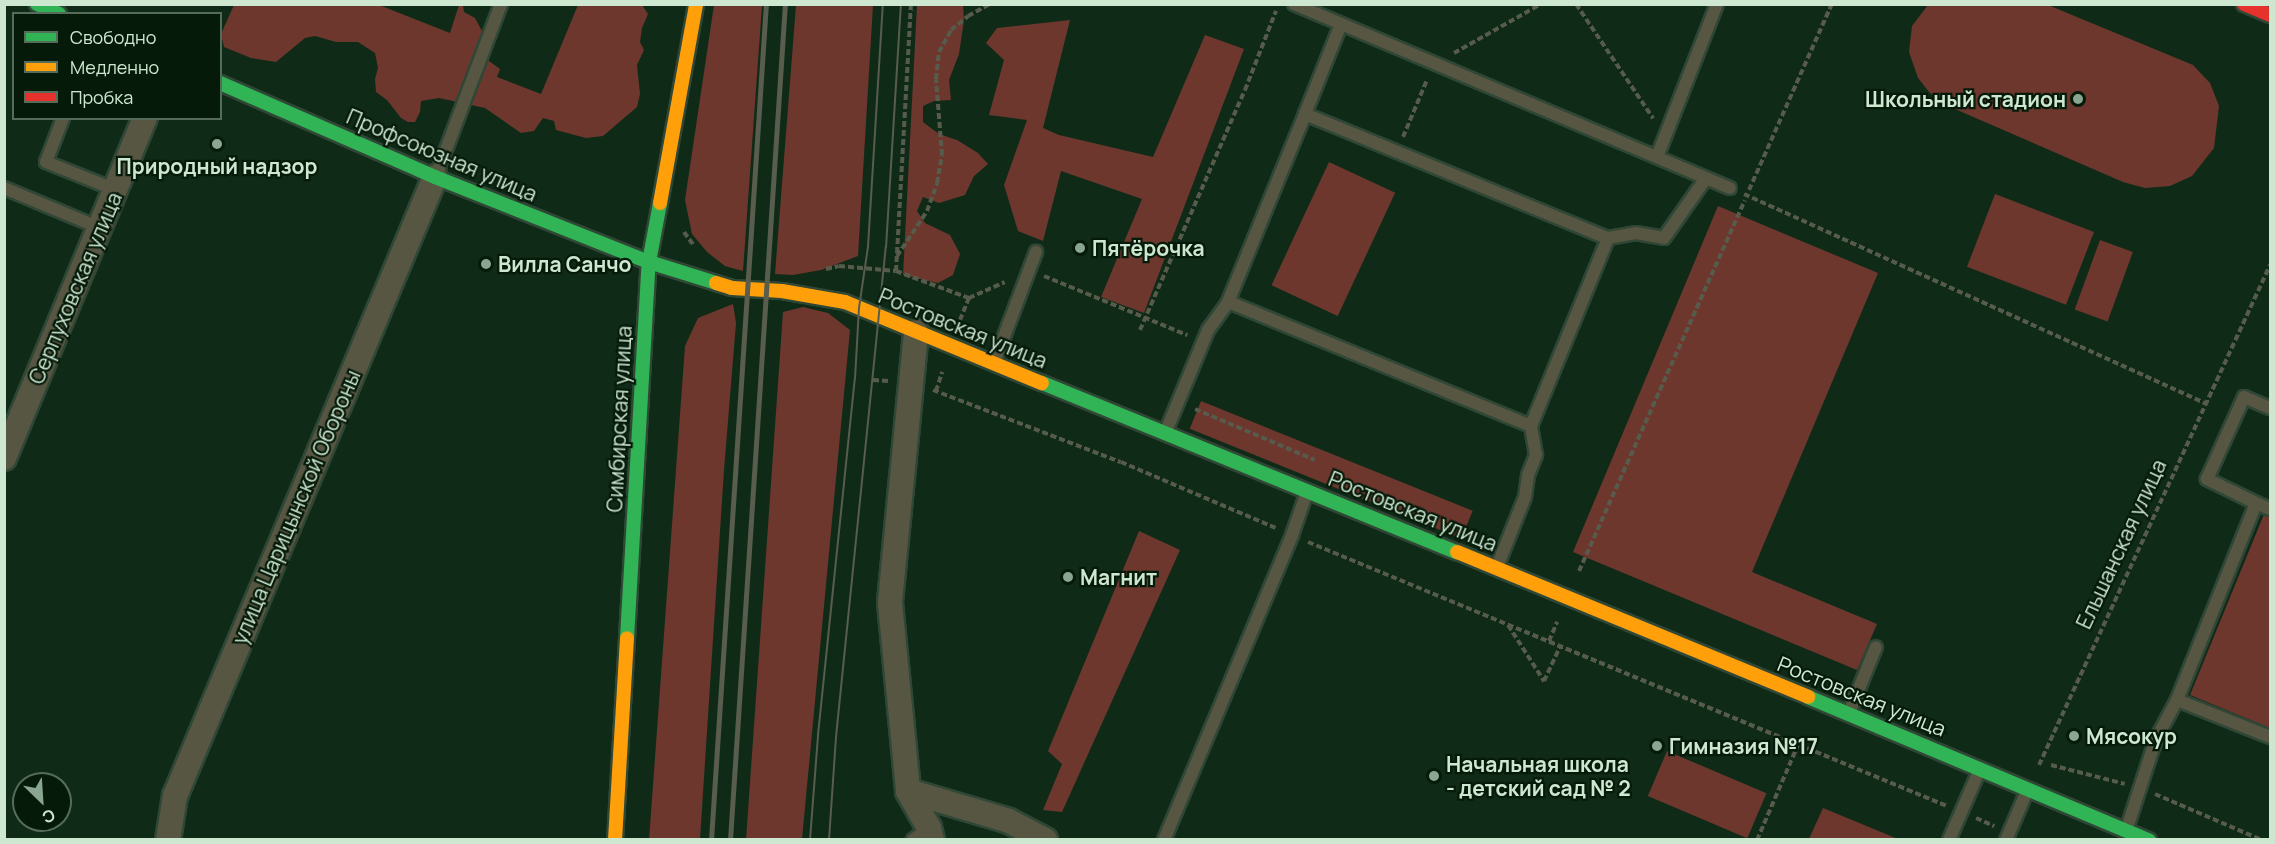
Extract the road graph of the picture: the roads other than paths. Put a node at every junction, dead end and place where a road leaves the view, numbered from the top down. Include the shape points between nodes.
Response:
1 (37, 4) edge
2 (501, 4) edge
3 (696, 4) edge
4 (1294, 4) edge
5 (1717, 4) edge
6 (2244, 4) edge
7 (55, 12) edge
8 (2271, 15) edge
9 (1341, 24) junction
10 (222, 83) edge
11 (1305, 114) junction
12 (62, 120) edge
13 (144, 120) edge
14 (1657, 157) junction
15 (435, 177) junction
16 (1706, 178) junction
17 (1730, 188) road end
18 (4, 189) edge
19 (116, 190) junction
20 (100, 228) junction
21 (1608, 238) junction
22 (1036, 252) dead end
23 (649, 262) junction
24 (1228, 302) junction
25 (916, 332) junction
26 (994, 364) junction
27 (2271, 408) edge
28 (1531, 426) junction
29 (1165, 433) junction
30 (4, 458) edge
31 (1308, 491) junction
32 (2256, 502) junction
33 (2271, 509) edge
34 (1497, 568) junction
35 (1876, 647) dead end
36 (2177, 700) junction
37 (1849, 713) junction
38 (2271, 737) edge
39 (1981, 768) junction
40 (2029, 788) junction
41 (908, 791) junction
42 (2107, 822) junction
43 (2126, 830) junction
44 (925, 836) edge
45 (168, 840) edge
46 (615, 840) edge
47 (1045, 840) edge
48 (1164, 840) edge
49 (1949, 840) edge
50 (2006, 840) edge
51 (2103, 840) edge
52 (2149, 840) edge

1 - 7 main road
2 - 15 lane
3 - 23 main road, Симбирская улица
4 - 9 lane
5 - 14 lane
6 - 8 main road
9 - 11 lane
9 - 14 lane
10 - 15 main road, Профсоюзная улица
11 - 21 lane
11 - 24 lane
12 - 19 lane via 46,162
13 - 19 street, Серпуховская улица
14 - 16 lane
15 - 23 main road, Профсоюзная улица
15 - 45 street, улица Царицынской Обороны via 174,796
16 - 17 lane
16 - 21 lane via 1664,237 1636,233
18 - 20 lane
19 - 20 street, Серпуховская улица
20 - 30 street, Серпуховская улица
21 - 28 lane
22 - 26 lane
23 - 25 main road, Ростовская улица via 732,288 782,291 845,302
23 - 46 main road, Симбирская улица
24 - 28 lane
24 - 29 lane via 1208,330
25 - 26 main road, Ростовская улица
25 - 41 street via 890,603
26 - 29 main road, Ростовская улица
27 - 32 lane via 2244,397 2207,479
28 - 34 lane via 1536,455 1528,475 1526,497
29 - 31 main road, Ростовская улица
31 - 34 main road, Ростовская улица
31 - 48 lane
32 - 33 lane
32 - 36 lane
34 - 37 main road, Ростовская улица
35 - 37 lane
36 - 38 lane
36 - 43 lane via 2163,722
37 - 39 main road, Ростовская улица
39 - 40 main road, Ростовская улица
39 - 49 lane
40 - 42 main road, Ростовская улица
40 - 50 lane
41 - 44 street
41 - 47 street via 1009,821
42 - 43 main road, Ростовская улица
42 - 51 lane
43 - 52 main road, Ростовская улица

